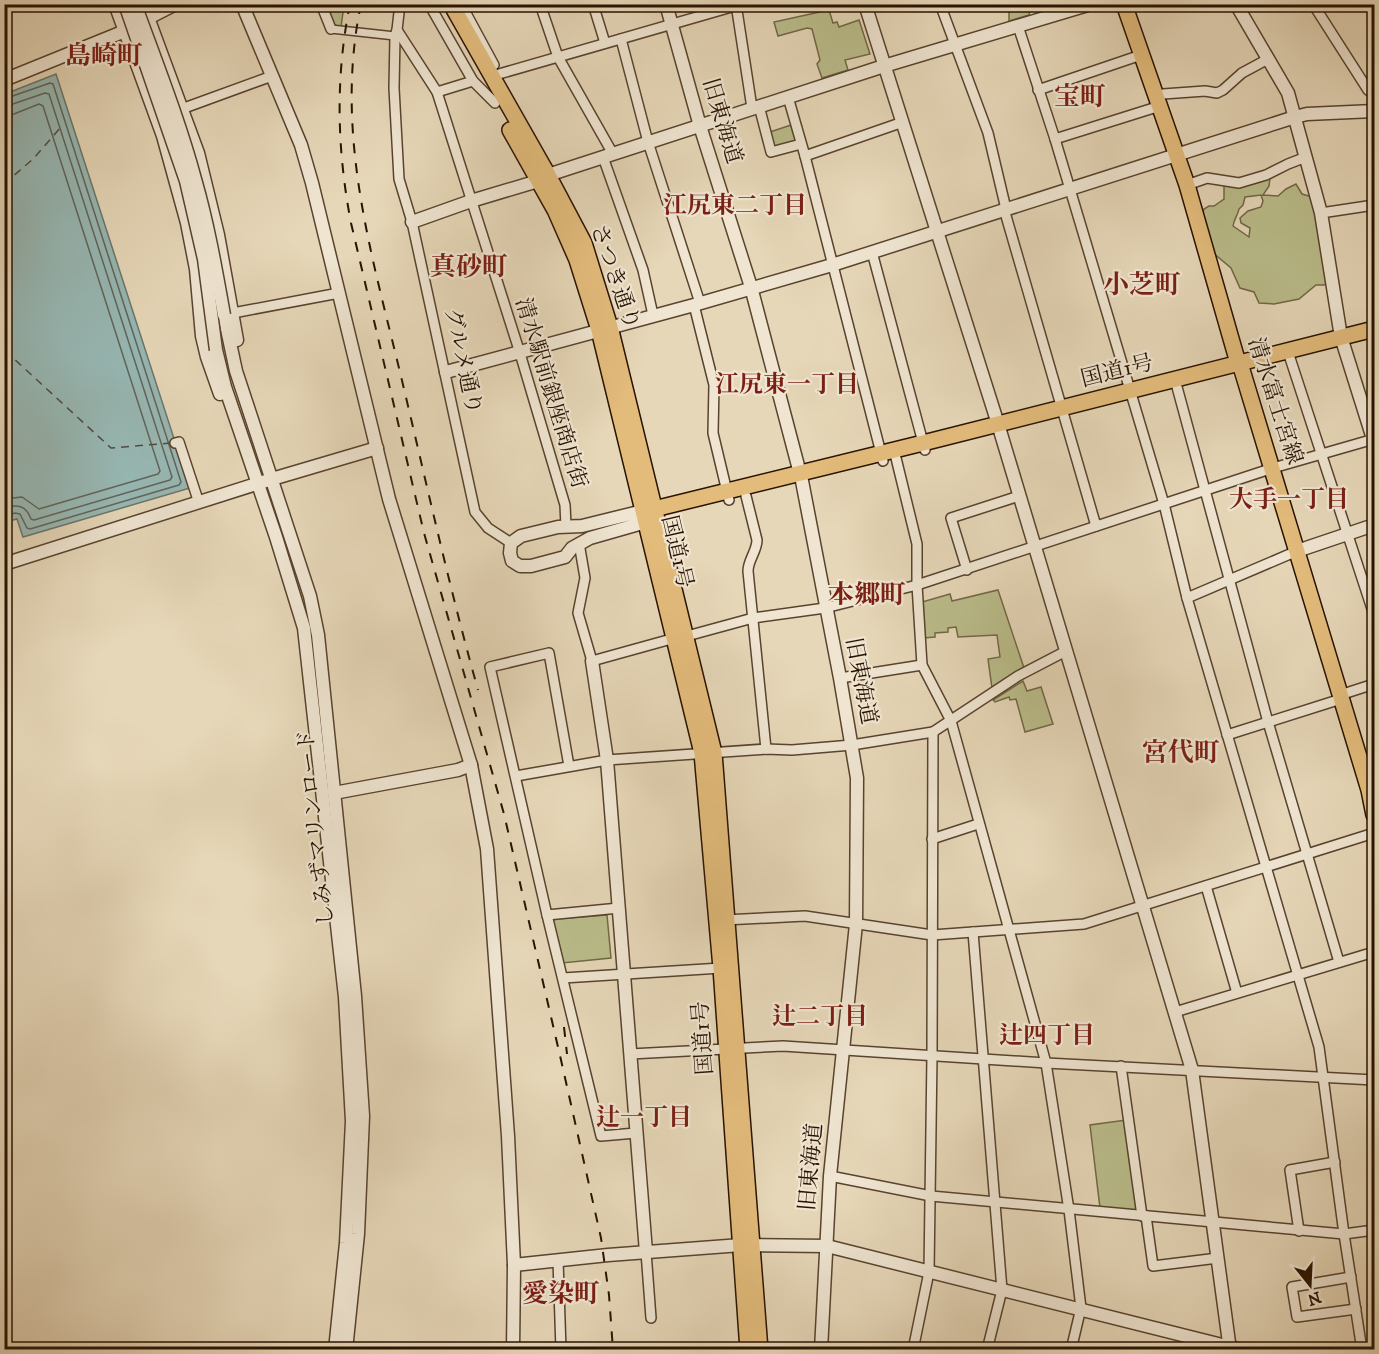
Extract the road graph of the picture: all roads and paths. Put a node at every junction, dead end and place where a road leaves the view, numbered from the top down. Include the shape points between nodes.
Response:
1 (115, 4) edge
2 (125, 4) edge
3 (135, 4) edge
4 (143, 4) edge
5 (179, 4) edge
6 (321, 4) edge
7 (400, 4) edge
8 (429, 4) edge
9 (440, 4) edge
10 (451, 4) edge
11 (461, 4) edge
12 (540, 4) edge
13 (593, 4) edge
14 (666, 4) edge
15 (865, 4) edge
16 (940, 4) edge
17 (1092, 4) edge
18 (1124, 4) edge
19 (1236, 4) edge
20 (1313, 4) edge
21 (738, 5) edge
22 (246, 6) edge
23 (1070, 8) edge
24 (149, 20) junction
25 (672, 25) junction
26 (1018, 26) junction
27 (331, 29) joint
28 (125, 32) junction
29 (396, 33) junction
30 (621, 39) junction
31 (605, 43) junction
32 (955, 45) junction
33 (1141, 54) junction
34 (558, 57) junction
35 (1268, 58) junction
36 (884, 66) junction
37 (272, 76) junction
38 (486, 76) junction
39 (4, 80) edge
40 (1038, 90) junction
41 (438, 92) junction
42 (1374, 94) edge
43 (788, 97) junction
44 (1158, 101) junction
45 (756, 107) junction
46 (182, 109) junction
47 (1374, 111) edge
48 (156, 117) junction
49 (1295, 117) junction
50 (903, 122) junction
51 (700, 126) junction
52 (1055, 139) junction
53 (648, 142) junction
54 (801, 144) junction
55 (1176, 154) junction
56 (608, 155) junction
57 (805, 156) junction
58 (1306, 157) junction
59 (543, 178) junction
60 (1187, 185) junction
61 (1070, 188) junction
62 (471, 201) junction
63 (1374, 205) edge
64 (1005, 209) junction
65 (1321, 213) junction
66 (412, 222) junction
67 (937, 230) junction
68 (872, 252) junction
69 (832, 264) junction
70 (751, 288) junction
71 (339, 293) junction
72 (697, 304) junction
73 (228, 314) junction
74 (653, 315) junction
75 (605, 329) junction
76 (1374, 329) edge
77 (1374, 337) edge
78 (1342, 341) junction
79 (519, 350) junction
80 (1290, 358) junction
81 (1240, 367) junction
82 (446, 372) junction
83 (1177, 387) junction
84 (1132, 394) junction
85 (1062, 412) junction
86 (999, 428) junction
87 (243, 438) junction
88 (1374, 440) edge
89 (175, 443) dead end
90 (924, 447) junction
91 (377, 448) junction
92 (1323, 454) junction
93 (887, 457) junction
94 (1273, 468) junction
95 (801, 477) junction
96 (272, 479) junction
97 (258, 484) junction
98 (1205, 491) junction
99 (728, 496) junction
100 (746, 496) junction
101 (1019, 496) junction
102 (199, 503) junction
103 (1164, 504) junction
104 (650, 515) junction
105 (1374, 525) edge
106 (566, 526) junction
107 (1096, 526) junction
108 (1348, 534) junction
109 (511, 543) junction
110 (579, 543) junction
111 (1034, 547) junction
112 (1297, 551) junction
113 (4, 564) edge
114 (967, 570) junction
115 (1228, 581) junction
116 (917, 585) junction
117 (1187, 598) junction
118 (825, 608) junction
119 (1374, 615) edge
120 (753, 618) junction
121 (681, 637) junction
122 (1066, 651) junction
123 (592, 661) junction
124 (922, 665) junction
125 (840, 678) junction
126 (1374, 684) edge
127 (1341, 697) junction
128 (951, 721) junction
129 (1268, 722) junction
130 (933, 732) junction
131 (1227, 735) junction
132 (852, 745) junction
133 (766, 749) junction
134 (708, 753) junction
135 (607, 760) junction
136 (471, 765) junction
137 (569, 766) junction
138 (516, 776) junction
139 (334, 792) junction
140 (1374, 815) edge
141 (978, 824) junction
142 (1374, 833) edge
143 (932, 839) junction
144 (1308, 854) junction
145 (1266, 867) junction
146 (1206, 886) junction
147 (1143, 905) junction
148 (619, 908) junction
149 (547, 915) junction
150 (722, 921) junction
151 (856, 924) junction
152 (1009, 929) junction
153 (973, 932) junction
154 (932, 935) junction
155 (1374, 952) edge
156 (1340, 963) junction
157 (721, 968) junction
158 (624, 973) junction
159 (1298, 975) junction
160 (563, 978) junction
161 (1237, 993) junction
162 (1175, 1012) junction
163 (732, 1049) junction
164 (844, 1050) junction
165 (630, 1054) junction
166 (932, 1055) junction
167 (984, 1059) junction
168 (1046, 1063) junction
169 (1121, 1066) junction
170 (1192, 1070) junction
171 (1323, 1078) junction
172 (1374, 1080) edge
173 (636, 1133) junction
174 (1335, 1162) junction
175 (830, 1176) junction
176 (931, 1196) junction
177 (995, 1202) junction
178 (1069, 1209) junction
179 (1144, 1216) junction
180 (1214, 1223) junction
181 (1374, 1230) edge
182 (1299, 1231) junction
183 (1344, 1234) junction
184 (747, 1245) junction
185 (827, 1246) junction
186 (646, 1252) junction
187 (1218, 1258) junction
188 (558, 1260) junction
189 (514, 1265) junction
190 (929, 1272) junction
191 (1351, 1277) junction
192 (1002, 1290) junction
193 (1081, 1308) junction
194 (1356, 1310) junction
195 (651, 1318) dead end
196 (1234, 1349) edge
197 (335, 1350) edge
198 (346, 1350) edge
199 (513, 1350) edge
200 (561, 1350) edge
201 (748, 1350) edge
202 (760, 1350) edge
203 (821, 1350) edge
204 (913, 1350) edge
205 (987, 1350) edge
206 (1071, 1350) edge
207 (1362, 1350) edge

1 - 28 street
2 - 87 street, しみずマリンロード, bridge via 186,181 204,259 216,350
3 - 73 street, bridge via 195,180
4 - 24 street
5 - 24 street
6 - 27 street
7 - 29 street
8 - 38 street
9 - 38 main road, さつき通り
10 - 38 main road, さつき通り
11 - 38 street
12 - 34 street
13 - 31 street
14 - 25 street, 旧東海道
15 - 36 street
16 - 32 street
17 - 23 street
18 - 33 main road, 清水富士宮線
19 - 35 street
20 - 42 street
21 - 25 street
21 - 45 street
22 - 37 street
23 - 26 street
24 - 28 street
24 - 46 street
25 - 30 street
25 - 51 street, 旧東海道
26 - 32 street
26 - 40 street
27 - 29 street
28 - 39 street
28 - 48 street
29 - 41 street, 清水駅前銀座商店街
29 - 66 street, グルメ通り via 394,88 399,179
30 - 31 street
30 - 53 street
31 - 34 street
32 - 36 street
32 - 64 street via 988,133
33 - 40 street
33 - 44 main road, 清水富士宮線
34 - 38 street
34 - 56 street
35 - 44 street via 1216,93 1163,94
35 - 49 street
36 - 43 street
36 - 50 street
37 - 46 street
37 - 71 street via 301,145
38 - 41 street
38 - 59 main road, さつき通り
40 - 52 street
41 - 62 street, 清水駅前銀座商店街
43 - 45 street
43 - 54 street
44 - 52 street
44 - 55 main road, 清水富士宮線
45 - 51 street
45 - 54 street via 771,152
46 - 48 street
46 - 73 street via 208,191
47 - 49 street
48 - 87 street via 188,223 207,357 224,405
49 - 55 street
49 - 58 street
50 - 57 street
50 - 67 street
51 - 53 street
51 - 70 street, 旧東海道
52 - 61 street
53 - 56 street
53 - 72 street
54 - 57 street
55 - 60 main road, 清水富士宮線
55 - 61 street
56 - 59 street
56 - 74 street
57 - 69 street
58 - 60 street via 1239,183 1207,178
58 - 65 street
59 - 62 street
59 - 75 main road, さつき通り
60 - 81 main road, 清水富士宮線
61 - 64 street
61 - 84 street
62 - 66 street
62 - 79 street, 清水駅前銀座商店街
63 - 65 street
64 - 67 street
64 - 85 street
65 - 78 street
66 - 82 street, グルメ通り
67 - 68 street
67 - 86 street
68 - 69 street
68 - 90 street
69 - 70 street
69 - 93 street
70 - 72 street
70 - 95 street, 旧東海道
71 - 73 street
71 - 91 street
72 - 74 street
72 - 99 street via 714,385 713,433
73 - 96 street, しみずマリンロード via 236,371
74 - 75 street
75 - 79 street
75 - 104 main road, さつき通り
76 - 78 main road, 国道1号
77 - 78 main road, 国道1号
78 - 80 main road, 国道1号
78 - 81 main road, 国道1号
78 - 88 street
79 - 82 street
79 - 106 street, 清水駅前銀座商店街 via 565,505
80 - 81 main road, 国道1号
80 - 92 street
81 - 83 main road, 国道1号
81 - 84 main road, 国道1号
81 - 94 main road, 清水富士宮線
82 - 109 street, グルメ通り via 475,512 488,528
83 - 84 main road, 国道1号
83 - 98 street
84 - 85 main road, 国道1号
84 - 103 street
85 - 86 main road, 国道1号
85 - 107 street
86 - 90 main road, 国道1号
86 - 101 street
87 - 97 street, しみずマリンロード
88 - 92 street
89 - 102 street via 179,442
90 - 93 main road, 国道1号
91 - 96 street
91 - 136 street
92 - 94 street
92 - 108 street
93 - 95 main road, 国道1号
93 - 116 street via 918,544
94 - 98 street
94 - 112 main road, 清水富士宮線
95 - 99 main road, 国道1号
95 - 100 main road, 国道1号
95 - 118 street, 旧東海道
96 - 97 street
96 - 139 street, しみずマリンロード via 310,596 318,635
97 - 102 street
97 - 197 street, しみずマリンロード via 304,628 345,997 352,1121 346,1243
98 - 103 street
98 - 115 street
99 - 100 main road, 国道1号
99 - 104 main road, 国道1号
100 - 120 street via 757,540 748,565
101 - 111 street
101 - 114 street via 951,518
102 - 113 street
103 - 107 street
103 - 117 street
104 - 106 street
104 - 110 street
104 - 121 main road, 国道1号
105 - 108 street
106 - 109 street via 521,536
107 - 111 street
108 - 112 street
108 - 119 street
109 - 110 street via 512,561 525,567 565,557
110 - 123 street via 585,578 578,613
111 - 114 street
111 - 122 street
112 - 115 street
112 - 127 main road, 清水富士宮線
114 - 116 street
115 - 117 street
115 - 129 street
116 - 118 street
116 - 124 street
117 - 131 street
118 - 120 street
118 - 125 street, 旧東海道
120 - 121 street
120 - 133 street
121 - 123 street
121 - 134 main road, 国道1号
122 - 128 street via 1018,676
122 - 147 street
123 - 135 street
124 - 125 street
124 - 128 street
125 - 132 street, 旧東海道
126 - 127 street
127 - 129 street
127 - 140 main road, 清水富士宮線
128 - 130 street
128 - 141 street
129 - 131 street
129 - 144 street
130 - 132 street
130 - 143 street
131 - 145 street
132 - 133 street
132 - 151 street, 旧東海道 via 858,795
133 - 134 street
134 - 135 street
134 - 150 main road, 国道1号
135 - 137 street
135 - 148 street
136 - 139 street
136 - 189 street via 487,849
137 - 138 street
137 - 138 street via 549,653 490,667
138 - 149 street
139 - 198 street, しみずマリンロード via 363,1116 358,1234
141 - 143 street
141 - 152 street
142 - 144 street
143 - 154 street
144 - 145 street
144 - 156 street
145 - 146 street
145 - 159 street
146 - 147 street
146 - 161 street
147 - 152 street via 1084,924
147 - 162 street
148 - 149 street
148 - 158 street
149 - 160 street
150 - 151 street via 805,916
150 - 157 main road, 国道1号
150 - 163 main road, 国道1号
151 - 154 street
151 - 164 street, 旧東海道
152 - 153 street
152 - 168 street
153 - 154 street
153 - 167 street
154 - 166 street
155 - 156 street
156 - 159 street
157 - 158 street
157 - 163 main road, 国道1号
158 - 160 street
158 - 165 street
159 - 161 street
159 - 171 street via 1319,1047
160 - 173 street via 601,1136
161 - 162 street
162 - 170 street
163 - 164 street via 783,1046
163 - 165 street
163 - 184 main road, 国道1号
164 - 166 street
164 - 175 street, 旧東海道
165 - 173 street
166 - 167 street
166 - 176 street
167 - 168 street
167 - 177 street
168 - 169 street
168 - 178 street
169 - 170 street
169 - 179 street
170 - 171 street
170 - 180 street
171 - 172 street
171 - 174 street
173 - 186 street
174 - 182 street via 1290,1170
174 - 183 street
175 - 176 street
175 - 185 street, 旧東海道
176 - 177 street
176 - 190 street
177 - 178 street
177 - 192 street
178 - 179 street
178 - 193 street
179 - 180 street
179 - 187 street via 1153,1266
180 - 182 street
180 - 187 street
181 - 183 street
182 - 183 street
183 - 191 street
184 - 185 street
184 - 186 street
184 - 201 main road, 国道1号
184 - 202 main road, 国道1号
185 - 190 street
185 - 203 street, 旧東海道
186 - 188 street
186 - 195 street
187 - 196 street
188 - 189 street
188 - 200 street
189 - 199 street
190 - 192 street
190 - 204 street
191 - 194 street
191 - 194 street via 1292,1287 1297,1317
192 - 193 street
192 - 205 street
193 - 196 street
193 - 206 street
194 - 207 street

